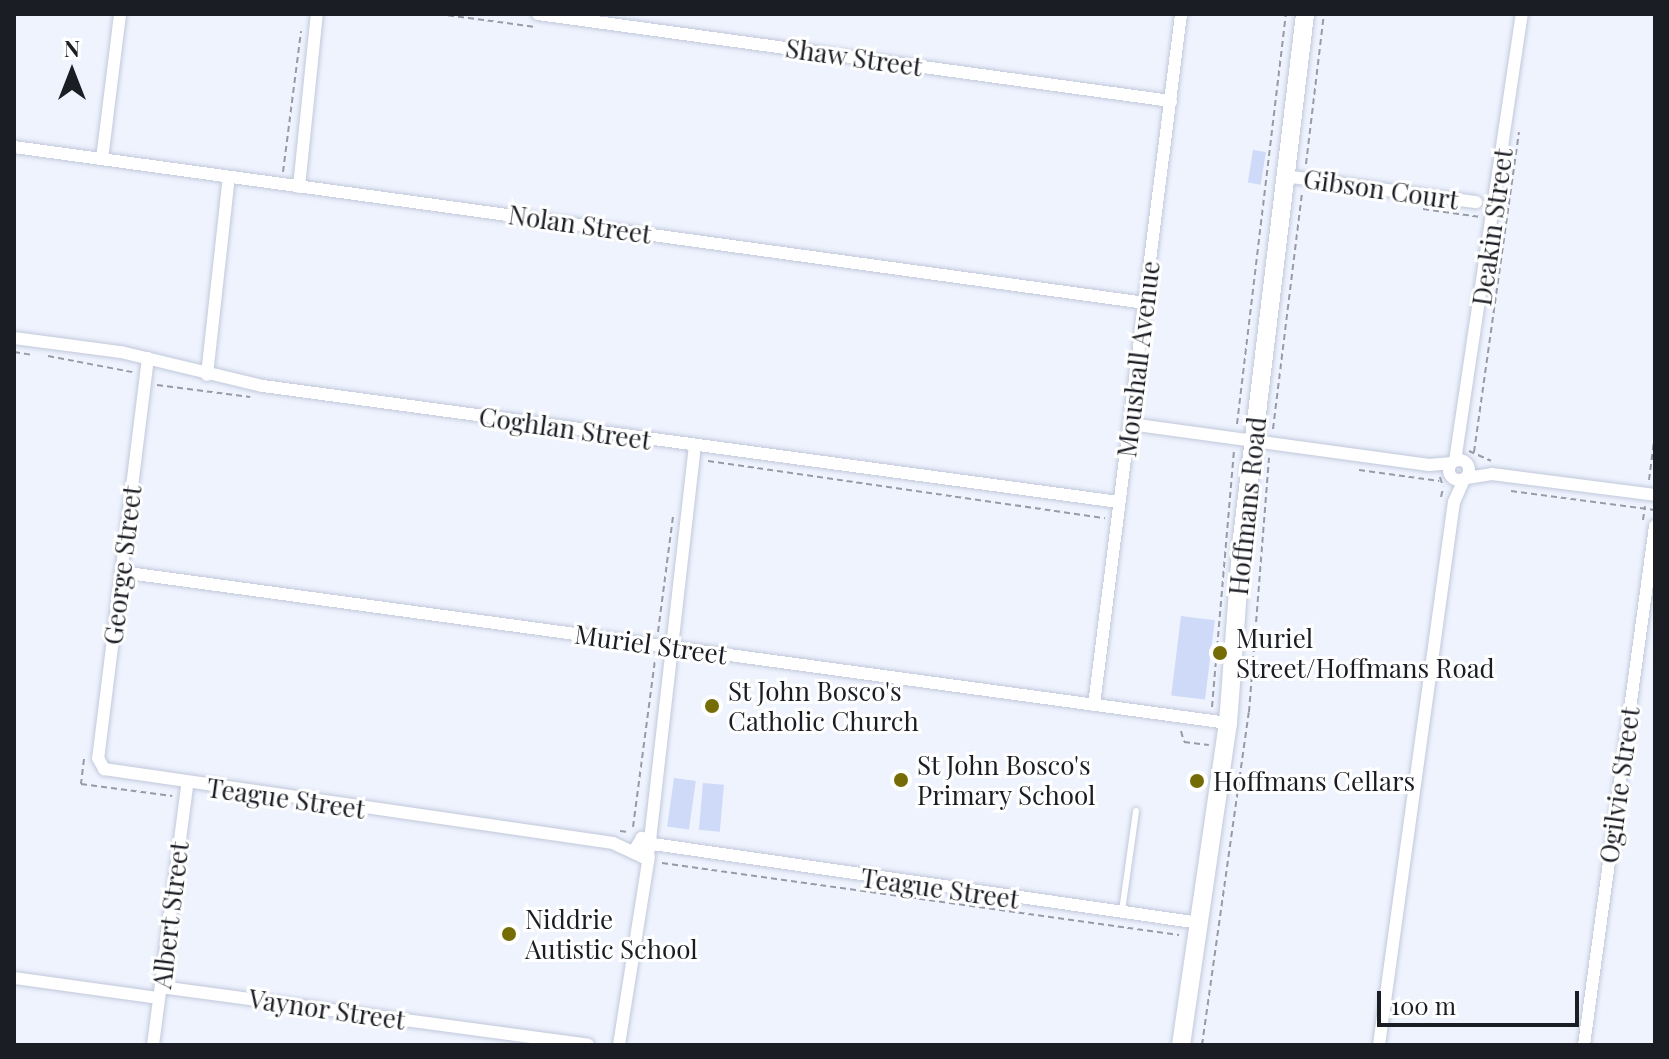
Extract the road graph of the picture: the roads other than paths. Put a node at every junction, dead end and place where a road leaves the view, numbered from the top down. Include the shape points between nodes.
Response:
1 (120, 14) edge
2 (317, 14) edge
3 (538, 14) edge
4 (1181, 14) edge
5 (1305, 14) edge
6 (1522, 14) edge
7 (1171, 101) junction
8 (14, 147) edge
9 (102, 159) junction
10 (234, 178) junction
11 (1299, 178) junction
12 (294, 186) junction
13 (1476, 202) dead end
14 (1145, 303) junction
15 (14, 338) edge
16 (148, 358) junction
17 (207, 375) junction
18 (1130, 424) junction
19 (1244, 439) junction
20 (695, 447) junction
21 (1459, 470) junction
22 (1655, 495) edge
23 (1119, 502) junction
24 (1655, 526) edge
25 (121, 572) junction
26 (671, 640) junction
27 (1094, 705) junction
28 (1228, 723) junction
29 (104, 769) joint
30 (186, 791) junction
31 (1136, 811) dead end
32 (646, 849) junction
33 (1122, 913) junction
34 (1200, 923) junction
35 (14, 978) edge
36 (160, 992) junction
37 (153, 1045) edge
38 (588, 1045) edge
39 (619, 1045) edge
40 (1181, 1045) edge
41 (1379, 1045) edge
42 (1584, 1045) edge

1 - 9 street
2 - 12 street
3 - 7 street, Shaw Street
4 - 7 street, Moushall Avenue
5 - 11 main road, Hoffmans Road
6 - 21 street, Deakin Street
7 - 14 street, Moushall Avenue
8 - 9 street, Nolan Street
9 - 10 street, Nolan Street
10 - 12 street, Nolan Street
10 - 17 street
11 - 13 street, Gibson Court
11 - 19 main road, Hoffmans Road
12 - 14 street, Nolan Street
14 - 18 street, Moushall Avenue
15 - 16 street, Coghlan Street
16 - 17 street, Coghlan Street
16 - 25 street, George Street
17 - 20 street, Coghlan Street
18 - 19 street
18 - 23 street, Moushall Avenue
19 - 21 street
19 - 28 main road, Hoffmans Road
20 - 23 street, Coghlan Street
20 - 26 street
21 - 22 street
21 - 41 street
23 - 27 street, Moushall Avenue
24 - 42 street, Ogilvie Street
25 - 26 street, Muriel Street
25 - 29 street, George Street via 98,758
26 - 27 street, Muriel Street
26 - 32 street
27 - 28 street, Muriel Street
28 - 34 main road, Hoffmans Road
29 - 30 street, Teague Street
30 - 32 street, Teague Street
30 - 36 street, Albert Street
31 - 33 lane
32 - 33 street, Teague Street
32 - 39 street
33 - 34 street, Teague Street
34 - 40 main road, Hoffmans Road
35 - 36 street, Vaynor Street
36 - 37 street, Albert Street
36 - 38 street, Vaynor Street

